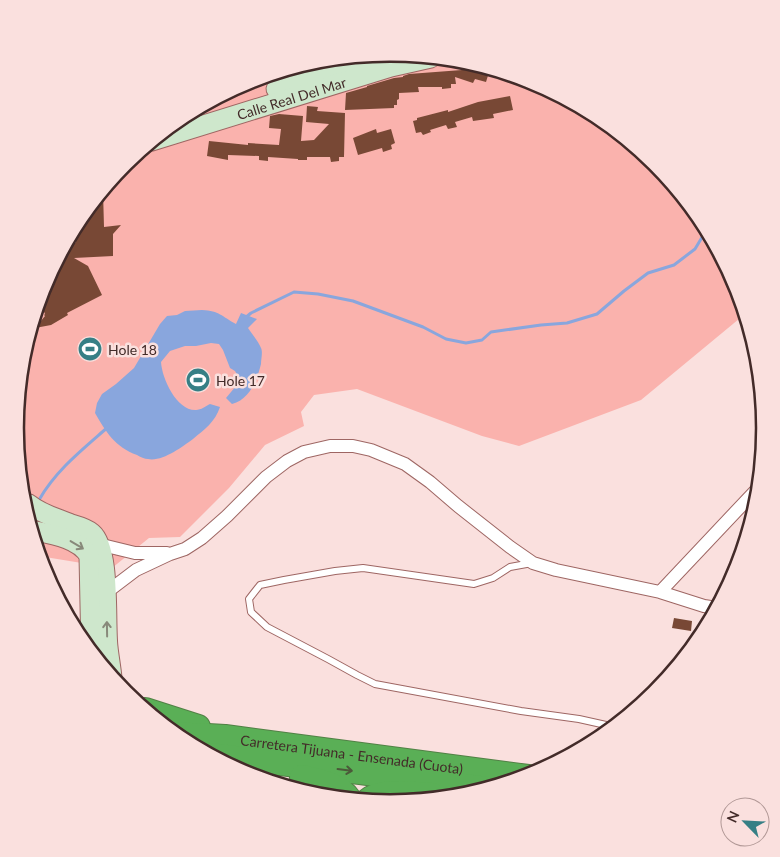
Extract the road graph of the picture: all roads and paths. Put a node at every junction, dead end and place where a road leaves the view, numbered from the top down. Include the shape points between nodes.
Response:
1 (352, 64) edge
2 (209, 110) edge
3 (176, 132) edge
4 (749, 497) edge
5 (33, 509) edge
6 (39, 531) edge
7 (98, 544) junction
8 (135, 553) junction
9 (170, 554) junction
10 (533, 563) junction
11 (136, 570) junction
12 (106, 592) junction
13 (660, 592) junction
14 (710, 607) edge
15 (91, 640) edge
16 (110, 664) edge
17 (164, 716) edge
18 (605, 725) edge
19 (190, 735) edge
20 (225, 737) junction
21 (228, 757) edge
22 (236, 758) junction
23 (511, 774) edge
24 (467, 786) edge
25 (343, 792) edge
26 (408, 794) edge
27 (384, 795) edge

1 - 2 street, Calle Real Del Mar
1 - 3 street, Calle Real Del Mar
4 - 13 street
5 - 7 street via 85,529 93,534
6 -> 15 street via 74,542 89,556
7 - 8 street
7 - 12 street
8 - 9 street
8 - 11 street
9 - 10 street via 202,538 287,461 304,452 330,446 353,446 405,464
9 - 11 street
10 - 13 street
10 - 18 lane via 510,567 494,578 474,584 363,568 335,571 260,585 249,598 250,612 267,627 375,684
11 - 12 street
16 -> 12 street
13 - 14 street
17 - 20 highway
19 - 20 highway, Carretera Tijuana - Ensenada (Cuota)
20 - 23 highway, Carretera Tijuana - Ensenada (Cuota)
21 - 22 highway, Carretera Tijuana - Ensenada (Cuota)
22 -> 24 highway, Carretera Tijuana - Ensenada (Cuota)
22 - 25 highway via 254,767 323,782
26 - 27 highway

